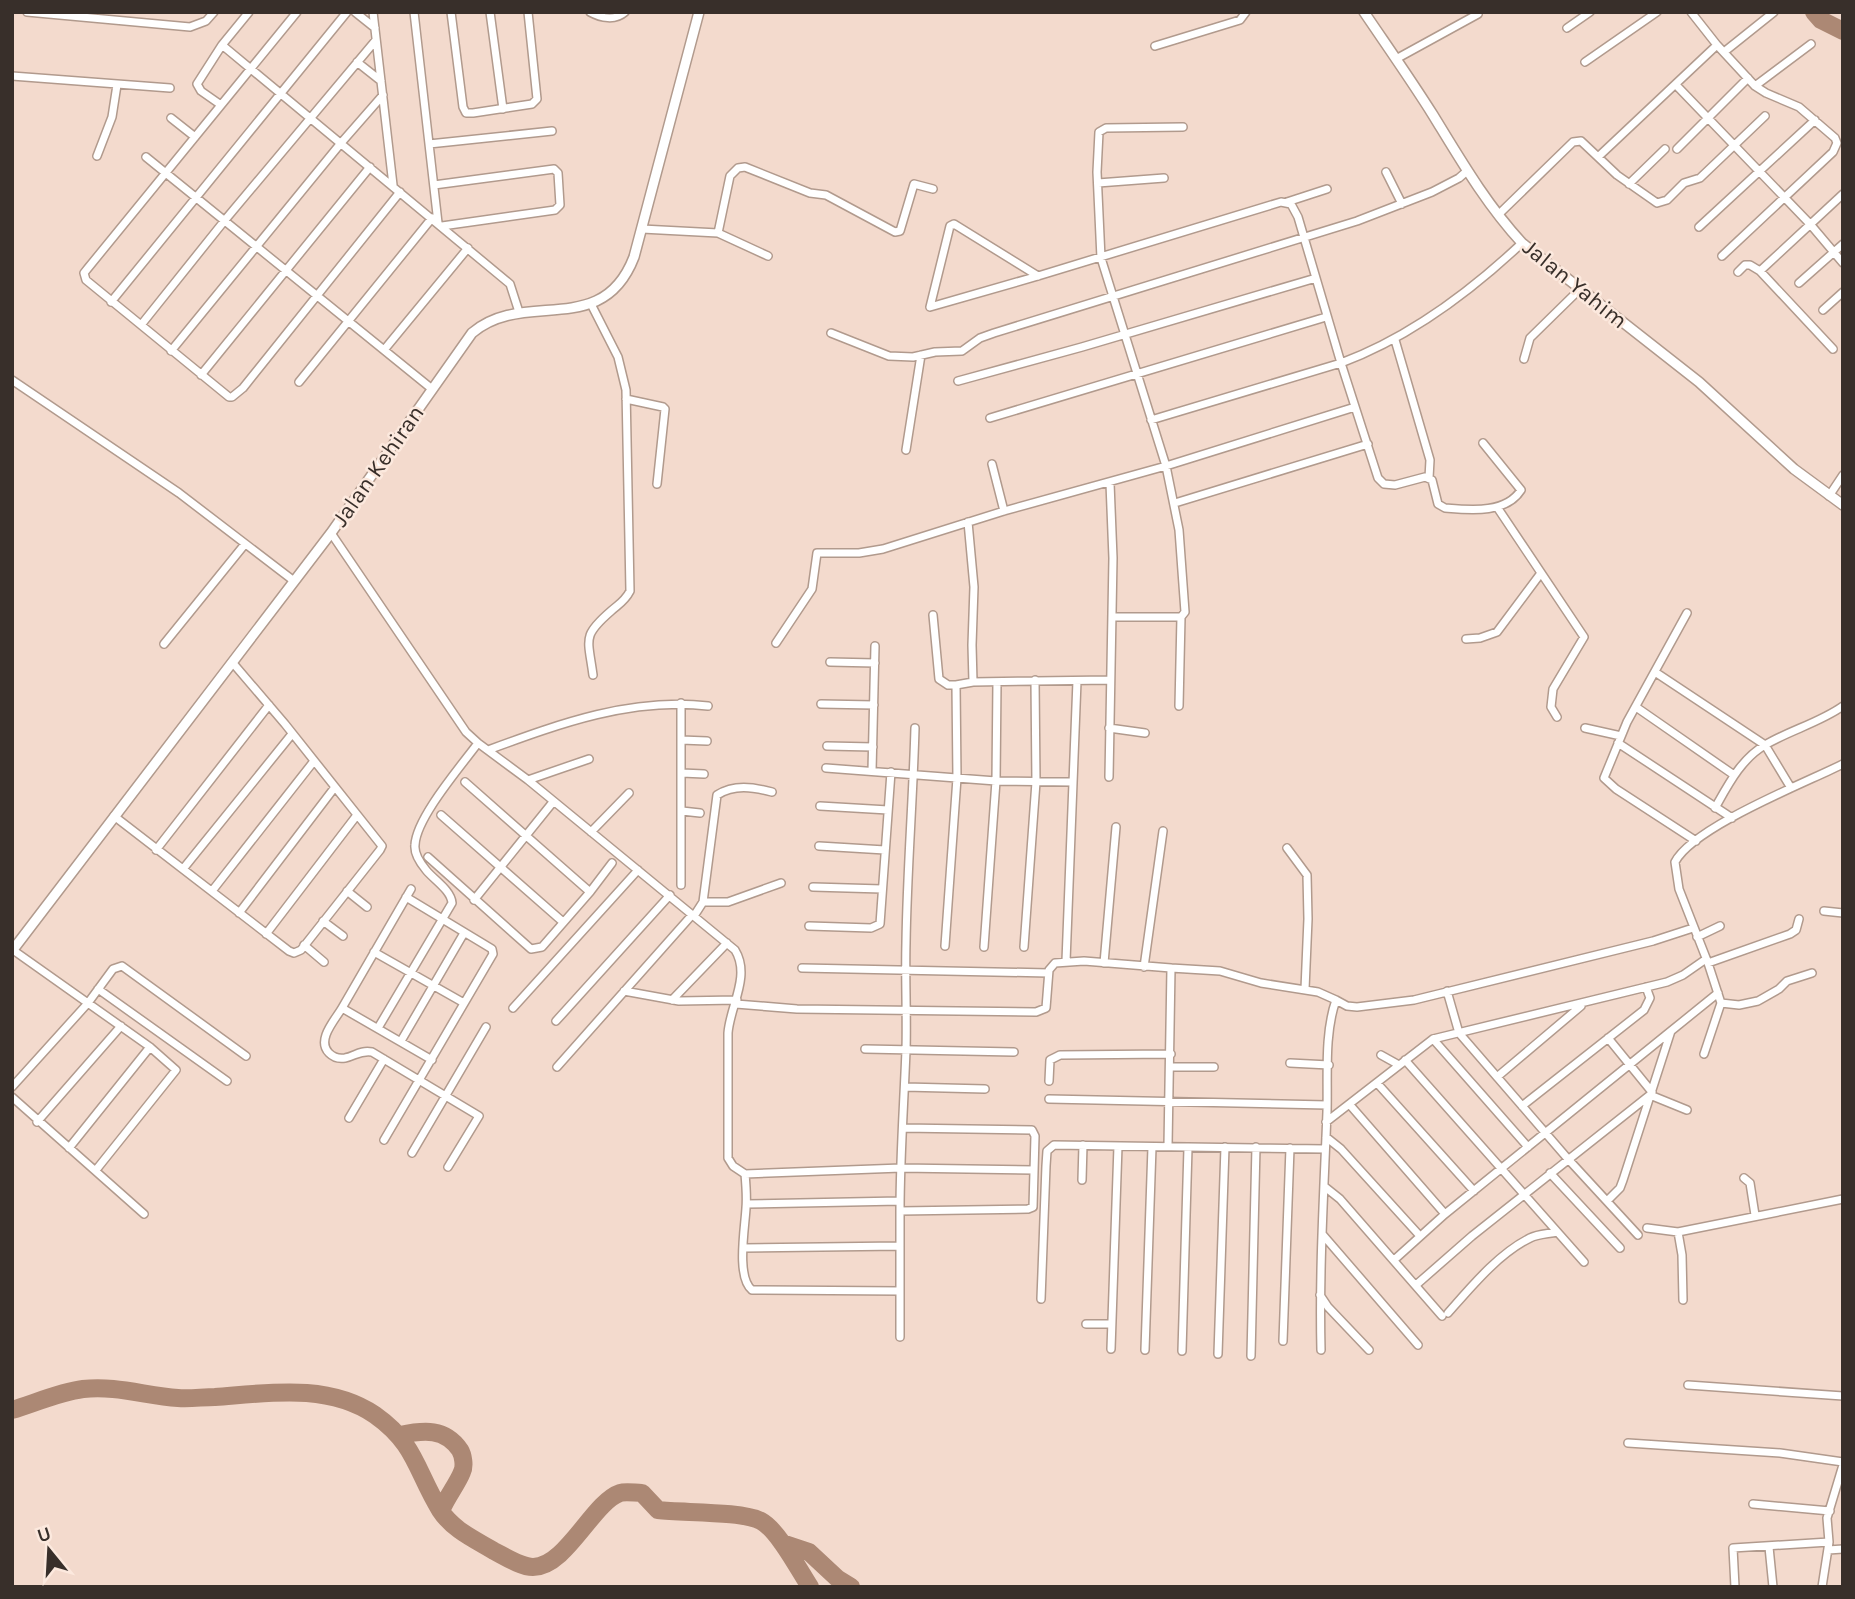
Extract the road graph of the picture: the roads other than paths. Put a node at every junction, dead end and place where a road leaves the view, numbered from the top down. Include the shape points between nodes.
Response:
1 (27, 12) edge
2 (214, 12) edge
3 (249, 12) edge
4 (297, 12) edge
5 (348, 12) edge
6 (355, 12) edge
7 (373, 12) edge
8 (414, 12) edge
9 (451, 12) edge
10 (490, 12) edge
11 (528, 12) edge
12 (590, 12) edge
13 (625, 12) edge
14 (699, 12) edge
15 (1246, 12) edge
16 (1364, 12) edge
17 (1590, 12) edge
18 (1657, 12) edge
19 (1774, 12) edge
20 (1478, 14) edge
21 (1695, 14) edge
22 (375, 27) junction
23 (1567, 28) dead end
24 (376, 40) junction
25 (1811, 44) dead end
26 (1717, 45) junction
27 (222, 46) junction
28 (1155, 46) dead end
29 (1724, 52) junction
30 (1396, 60) junction
31 (357, 62) junction
32 (1585, 62) dead end
33 (251, 69) junction
34 (12, 76) edge
35 (1748, 79) junction
36 (381, 81) junction
37 (117, 85) junction
38 (1677, 86) junction
39 (1755, 86) junction
40 (170, 88) dead end
41 (280, 93) junction
42 (383, 94) junction
43 (221, 105) junction
44 (503, 108) junction
45 (1765, 116) dead end
46 (171, 118) dead end
47 (310, 118) junction
48 (1708, 119) junction
49 (1815, 120) junction
50 (1183, 127) dead end
51 (552, 131) dead end
52 (195, 137) junction
53 (341, 143) junction
54 (429, 144) junction
55 (1734, 146) junction
56 (1665, 149) dead end
57 (1677, 149) dead end
58 (97, 156) dead end
59 (146, 157) dead end
60 (1598, 158) junction
61 (370, 167) junction
62 (1466, 171) junction
63 (1760, 171) junction
64 (1386, 172) dead end
65 (166, 173) junction
66 (1164, 178) dead end
67 (1098, 183) junction
68 (1629, 184) junction
69 (434, 185) junction
70 (393, 186) junction
71 (1327, 188) dead end
72 (933, 189) dead end
73 (400, 192) junction
74 (1843, 194) edge
75 (195, 197) junction
76 (1784, 198) junction
77 (1287, 202) junction
78 (1402, 204) junction
79 (1498, 215) junction
80 (225, 220) junction
81 (438, 222) junction
82 (1810, 224) junction
83 (1699, 227) dead end
84 (642, 229) junction
85 (718, 233) junction
86 (1304, 239) junction
87 (1522, 243) junction
88 (1843, 244) edge
89 (256, 246) junction
90 (468, 247) junction
91 (1833, 253) junction
92 (768, 256) dead end
93 (1722, 256) dead end
94 (1101, 258) junction
95 (1843, 263) edge
96 (286, 270) junction
97 (1760, 271) junction
98 (1738, 272) dead end
99 (1038, 276) junction
100 (1316, 278) junction
101 (1799, 283) dead end
102 (1579, 290) junction
103 (1843, 292) edge
104 (316, 295) junction
105 (1114, 296) junction
106 (111, 302) junction
107 (591, 304) junction
108 (1823, 310) dead end
109 (519, 312) junction
110 (1326, 317) junction
111 (348, 321) junction
112 (141, 326) junction
113 (831, 333) dead end
114 (1126, 334) junction
115 (1395, 340) junction
116 (1833, 349) dead end
117 (384, 350) junction
118 (172, 351) junction
119 (921, 355) junction
120 (1524, 359) dead end
121 (1341, 363) junction
122 (1137, 373) junction
123 (201, 375) junction
124 (12, 380) edge
125 (958, 381) dead end
126 (299, 382) dead end
127 (432, 389) junction
128 (626, 399) junction
129 (1354, 407) junction
130 (989, 418) dead end
131 (1152, 420) junction
132 (1483, 443) dead end
133 (1368, 444) junction
134 (906, 450) dead end
135 (992, 464) dead end
136 (1166, 466) junction
137 (1843, 475) edge
138 (1429, 478) junction
139 (1110, 483) junction
140 (657, 484) dead end
141 (1829, 496) junction
142 (1175, 503) junction
143 (1843, 505) edge
144 (1497, 507) junction
145 (1004, 511) junction
146 (968, 522) junction
147 (331, 533) junction
148 (245, 544) junction
149 (1541, 573) junction
150 (294, 581) junction
151 (1687, 613) dead end
152 (933, 615) dead end
153 (1113, 617) junction
154 (1181, 617) junction
155 (1466, 639) dead end
156 (776, 643) dead end
157 (164, 644) dead end
158 (875, 646) dead end
159 (232, 662) junction
160 (830, 662) dead end
161 (875, 663) junction
162 (1655, 672) junction
163 (593, 675) dead end
164 (1035, 680) junction
165 (1110, 680) junction
166 (1077, 681) junction
167 (973, 682) junction
168 (997, 682) junction
169 (956, 685) junction
170 (681, 703) junction
171 (821, 704) dead end
172 (269, 705) junction
173 (874, 705) junction
174 (1179, 705) dead end
175 (708, 706) dead end
176 (1843, 706) edge
177 (1636, 707) junction
178 (1557, 717) dead end
179 (1109, 727) junction
180 (915, 728) dead end
181 (1585, 728) dead end
182 (1145, 733) dead end
183 (292, 734) junction
184 (681, 740) junction
185 (1619, 740) junction
186 (707, 741) dead end
187 (478, 743) junction
188 (1765, 745) junction
189 (827, 746) dead end
190 (873, 747) junction
191 (488, 750) junction
192 (589, 758) dead end
193 (314, 761) junction
194 (1843, 764) edge
195 (825, 768) dead end
196 (872, 771) junction
197 (891, 772) junction
198 (682, 773) junction
199 (704, 774) dead end
200 (914, 774) junction
201 (1734, 775) junction
202 (1109, 777) dead end
203 (957, 778) junction
204 (528, 780) junction
205 (996, 781) junction
206 (465, 782) dead end
207 (1036, 782) junction
208 (1073, 782) junction
209 (335, 787) junction
210 (1791, 788) junction
211 (772, 792) dead end
212 (629, 793) dead end
213 (553, 802) junction
214 (820, 806) dead end
215 (1715, 808) junction
216 (888, 810) junction
217 (682, 811) junction
218 (700, 813) dead end
219 (358, 815) junction
220 (441, 815) dead end
221 (114, 816) junction
222 (1732, 818) junction
223 (1116, 827) dead end
224 (1163, 831) dead end
225 (591, 832) junction
226 (527, 835) junction
227 (1696, 841) junction
228 (819, 846) dead end
229 (1287, 848) dead end
230 (885, 849) junction
231 (156, 850) junction
232 (428, 857) dead end
233 (612, 863) dead end
234 (501, 866) junction
235 (183, 869) junction
236 (638, 870) junction
237 (781, 883) dead end
238 (681, 885) dead end
239 (813, 887) dead end
240 (882, 888) junction
241 (411, 890) dead end
242 (212, 891) junction
243 (347, 891) junction
244 (590, 891) junction
245 (670, 895) junction
246 (406, 897) junction
247 (474, 900) junction
248 (703, 902) junction
249 (367, 907) dead end
250 (1824, 911) dead end
251 (239, 913) junction
252 (1843, 913) edge
253 (693, 916) junction
254 (1799, 919) dead end
255 (442, 920) junction
256 (323, 921) junction
257 (563, 922) junction
258 (809, 926) dead end
259 (1720, 926) dead end
260 (1693, 928) junction
261 (464, 933) junction
262 (266, 934) junction
263 (343, 936) dead end
264 (1697, 937) junction
265 (727, 943) junction
266 (304, 945) junction
267 (945, 946) dead end
268 (984, 947) dead end
269 (1024, 947) dead end
270 (13, 951) edge
271 (374, 952) junction
272 (1066, 961) junction
273 (1707, 961) junction
274 (324, 962) dead end
275 (1104, 963) junction
276 (1144, 967) junction
277 (802, 968) dead end
278 (1171, 968) junction
279 (906, 970) junction
280 (411, 972) junction
281 (1048, 973) junction
282 (1812, 973) dead end
283 (433, 985) junction
284 (1646, 987) junction
285 (98, 989) junction
286 (1305, 989) junction
287 (624, 991) junction
288 (1447, 991) junction
289 (1718, 993) junction
290 (672, 1000) junction
291 (1336, 1000) junction
292 (736, 1002) junction
293 (88, 1003) junction
294 (464, 1003) junction
295 (1584, 1003) junction
296 (1721, 1003) junction
297 (342, 1008) junction
298 (513, 1009) dead end
299 (907, 1009) junction
300 (556, 1021) dead end
301 (121, 1026) junction
302 (486, 1027) dead end
303 (378, 1028) junction
304 (1671, 1031) junction
305 (1459, 1033) junction
306 (1608, 1038) junction
307 (1433, 1039) junction
308 (401, 1041) junction
309 (150, 1047) junction
310 (865, 1049) dead end
311 (906, 1051) junction
312 (1014, 1052) dead end
313 (1171, 1054) junction
314 (1704, 1054) dead end
315 (1381, 1055) dead end
316 (246, 1056) dead end
317 (384, 1059) junction
318 (432, 1060) junction
319 (1290, 1063) dead end
320 (1402, 1063) junction
321 (1329, 1065) junction
322 (1630, 1065) junction
323 (557, 1066) dead end
324 (1171, 1066) junction
325 (1214, 1067) dead end
326 (1497, 1077) junction
327 (420, 1080) junction
328 (227, 1081) dead end
329 (1049, 1081) dead end
330 (1377, 1083) junction
331 (12, 1087) edge
332 (905, 1087) junction
333 (985, 1089) dead end
334 (1651, 1094) junction
335 (446, 1096) junction
336 (12, 1097) edge
337 (1049, 1099) dead end
338 (1169, 1102) junction
339 (1327, 1105) junction
340 (1350, 1105) junction
341 (1522, 1107) junction
342 (1687, 1110) dead end
343 (349, 1118) dead end
344 (37, 1122) junction
345 (1326, 1122) junction
346 (903, 1128) junction
347 (1546, 1133) junction
348 (1326, 1137) junction
349 (384, 1140) dead end
350 (1083, 1145) junction
351 (1118, 1146) junction
352 (1168, 1146) junction
353 (69, 1147) junction
354 (1152, 1147) junction
355 (1188, 1147) junction
356 (1225, 1147) junction
357 (1256, 1147) junction
358 (1528, 1147) junction
359 (1290, 1148) junction
360 (1325, 1149) junction
361 (412, 1153) dead end
362 (1568, 1159) junction
363 (448, 1167) dead end
364 (901, 1168) junction
365 (96, 1170) junction
366 (1034, 1170) junction
367 (1500, 1170) junction
368 (745, 1174) junction
369 (1550, 1174) junction
370 (1744, 1178) dead end
371 (1082, 1180) dead end
372 (1325, 1187) junction
373 (1474, 1191) junction
374 (1524, 1196) junction
375 (1843, 1199) edge
376 (900, 1201) junction
377 (1607, 1201) junction
378 (747, 1204) junction
379 (900, 1210) junction
380 (144, 1214) dead end
381 (1445, 1214) junction
382 (1755, 1216) junction
383 (1647, 1228) dead end
384 (1557, 1232) junction
385 (1678, 1232) junction
386 (1323, 1235) junction
387 (1638, 1235) dead end
388 (1420, 1236) junction
389 (900, 1247) junction
390 (744, 1248) junction
391 (1619, 1248) dead end
392 (1394, 1260) junction
393 (1584, 1262) dead end
394 (1416, 1285) junction
395 (900, 1291) junction
396 (1320, 1294) junction
397 (1041, 1299) dead end
398 (1684, 1300) dead end
399 (1086, 1324) dead end
400 (1111, 1324) junction
401 (900, 1337) dead end
402 (1283, 1341) dead end
403 (1418, 1345) dead end
404 (1111, 1349) dead end
405 (1145, 1350) dead end
406 (1321, 1350) dead end
407 (1369, 1350) dead end
408 (1182, 1351) dead end
409 (1218, 1354) dead end
410 (1251, 1356) dead end
411 (1688, 1385) dead end
412 (1843, 1396) edge
413 (1628, 1443) dead end
414 (1843, 1463) edge
415 (1754, 1504) dead end
416 (1830, 1511) junction
417 (1828, 1546) junction
418 (1769, 1547) junction
419 (1843, 1549) edge
420 (1735, 1587) edge
421 (1773, 1587) edge
422 (1822, 1587) edge

1 - 2 street via 190,27
3 - 27 street
4 - 33 street
5 - 41 street
6 - 22 street
7 - 22 street
8 - 54 street
9 - 44 street via 464,111
10 - 44 street
11 - 44 street via 537,99 532,104
12 - 13 street via 608,18
14 - 84 street, Jalan Kehiran
15 - 28 street via 1240,20
16 - 30 street, Jalan Yahim
17 - 23 street
18 - 32 street
19 - 29 street
20 - 30 street
21 - 26 street
22 - 24 street
24 - 31 street
24 - 36 street
25 - 39 street
26 - 29 street
26 - 38 street
27 - 33 street
27 - 43 street via 197,84
29 - 35 street
30 - 62 street, Jalan Yahim
31 - 36 street
31 - 47 street
33 - 41 street
33 - 43 street
34 - 37 street
35 - 39 street
35 - 48 street
36 - 42 street
37 - 40 street
37 - 58 street via 112,117
38 - 48 street
38 - 60 street
39 - 49 street
41 - 47 street
41 - 75 street
42 - 53 street
42 - 70 street
43 - 52 street
45 - 55 street
46 - 52 street
47 - 53 street
47 - 80 street
48 - 55 street
48 - 57 street
49 - 63 street
49 - 76 street via 1835,138 1836,147
50 - 67 street via 1101,130
51 - 54 street
52 - 65 street
53 - 61 street
53 - 89 street
54 - 69 street
55 - 63 street
55 - 68 street via 1700,178 1684,183 1664,201 1657,202
56 - 68 street
59 - 65 street
60 - 68 street
60 - 79 street via 1581,141 1573,142
61 - 70 street
61 - 96 street
62 - 78 street
62 - 79 street, Jalan Yahim
63 - 76 street
63 - 83 street
64 - 78 street
65 - 75 street
65 - 106 street via 84,273
66 - 67 street
67 - 94 street
69 - 81 street
69 - 81 street via 554,169 558,173 560,205 555,210
70 - 73 street
71 - 77 street
72 - 85 street via 914,184 900,230 895,232 826,195 745,167 730,176
73 - 81 street
73 - 104 street
74 - 82 street
75 - 80 street
75 - 106 street
76 - 82 street
76 - 93 street
77 - 86 street via 1298,217
77 - 94 street
78 - 86 street
79 - 87 street, Jalan Yahim
80 - 89 street
80 - 112 street
81 - 90 street
81 - 111 street
82 - 91 street
82 - 97 street
84 - 85 street
84 - 107 street, Jalan Kehiran via 624,279
85 - 92 street
86 - 100 street
86 - 105 street
87 - 102 street, Jalan Yahim
87 - 115 street
88 - 91 street
89 - 96 street
89 - 118 street
90 - 109 street via 509,284
90 - 117 street
91 - 95 street
91 - 101 street
94 - 99 street
94 - 105 street
96 - 104 street
96 - 123 street
97 - 98 street via 1750,265
97 - 116 street
99 - 99 street via 990,290 930,307 954,224
100 - 110 street
100 - 114 street
102 - 120 street via 1530,338
102 - 141 street, Jalan Yahim via 1699,382
103 - 108 street
104 - 111 street
104 - 123 street via 236,396 229,397
105 - 114 street
105 - 119 street via 993,333 961,351
106 - 112 street
107 - 109 street, Jalan Kehiran
107 - 128 street via 618,357
109 - 127 street, Jalan Kehiran via 486,322 472,333
110 - 121 street
110 - 122 street
111 - 117 street
111 - 126 street
112 - 118 street
113 - 119 street via 889,356
114 - 122 street
114 - 125 street
115 - 121 street
115 - 138 street via 1430,460
117 - 127 street
118 - 123 street
119 - 134 street
121 - 129 street
121 - 131 street
122 - 130 street
122 - 131 street
124 - 148 street via 156,477
127 - 147 street, Jalan Kehiran
128 - 140 street via 665,410
128 - 163 street via 629,591 624,602 592,628
129 - 133 street
129 - 136 street
131 - 136 street
132 - 144 street via 1521,490
133 - 138 street via 1384,484
133 - 142 street
135 - 145 street
136 - 139 street
136 - 142 street
137 - 141 street
138 - 144 street via 1438,504 1445,508
139 - 145 street
139 - 153 street
141 - 143 street, Jalan Yahim
142 - 154 street via 1185,612
144 - 149 street
145 - 146 street
146 - 156 street via 873,552 817,552 812,589
146 - 167 street via 974,594
147 - 150 street, Jalan Kehiran
147 - 187 street via 458,721
148 - 150 street
148 - 157 street
149 - 155 street via 1497,632
149 - 178 street via 1584,637 1553,690 1551,707
150 - 159 street, Jalan Kehiran
151 - 162 street
152 - 169 street via 938,675 943,683
153 - 154 street
153 - 165 street
154 - 174 street
158 - 161 street
159 - 172 street
159 - 221 street, Jalan Kehiran
160 - 161 street
161 - 173 street
162 - 177 street
162 - 188 street
164 - 166 street
164 - 168 street
164 - 207 street
165 - 166 street
165 - 179 street
166 - 208 street
167 - 168 street
167 - 169 street
168 - 205 street
169 - 203 street
170 - 175 street
170 - 184 street
170 - 191 street via 592,715
171 - 173 street
172 - 183 street
172 - 231 street
173 - 190 street
176 - 188 street
177 - 185 street
177 - 201 street
179 - 182 street
179 - 202 street
180 - 200 street
181 - 185 street
183 - 193 street
183 - 235 street
184 - 186 street
184 - 198 street
185 - 215 street
185 - 227 street via 1604,775 1606,781
187 - 191 street
187 - 255 street via 425,817 415,844 425,869 451,896 452,904
188 - 201 street
188 - 210 street
189 - 190 street
190 - 196 street
191 - 204 street
192 - 204 street
193 - 209 street
193 - 242 street
194 - 210 street
195 - 196 street
196 - 197 street
197 - 200 street
197 - 216 street
198 - 199 street
198 - 217 street
200 - 203 street
200 - 279 street
201 - 215 street
203 - 205 street
203 - 267 street
204 - 213 street
205 - 207 street
205 - 268 street
206 - 226 street
207 - 208 street
207 - 269 street
208 - 272 street
209 - 219 street
209 - 251 street
210 - 222 street
211 - 248 street via 749,786 725,789 717,795
212 - 225 street
213 - 225 street
213 - 226 street
214 - 216 street
215 - 222 street
216 - 230 street
217 - 218 street
217 - 238 street
219 - 243 street via 382,846
219 - 262 street
220 - 234 street
221 - 231 street
221 - 270 street, Jalan Kehiran
222 - 227 street
223 - 275 street
224 - 276 street
225 - 236 street
226 - 234 street
226 - 244 street
227 - 260 street via 1675,862
228 - 230 street
229 - 286 street via 1307,876
230 - 240 street
231 - 235 street
232 - 247 street
233 - 244 street
234 - 247 street
234 - 257 street
235 - 242 street
236 - 245 street
236 - 298 street
237 - 248 street via 728,902
239 - 240 street
240 - 258 street via 880,924
241 - 246 street
242 - 251 street
243 - 249 street
243 - 256 street
244 - 257 street
245 - 253 street
245 - 300 street
246 - 255 street
246 - 271 street
247 - 257 street via 531,949 542,947
248 - 253 street
250 - 252 street
251 - 262 street
253 - 265 street
253 - 287 street
254 - 273 street via 1790,934
255 - 261 street
255 - 280 street
256 - 263 street
256 - 266 street
259 - 264 street
260 - 264 street
260 - 288 street
261 - 283 street
261 - 294 street via 493,954
262 - 266 street via 295,953
264 - 273 street
265 - 290 street
265 - 292 street via 740,958 742,971
266 - 274 street
270 - 293 street
271 - 280 street
271 - 297 street
272 - 275 street
272 - 281 street via 1051,966
273 - 284 street
273 - 289 street
275 - 276 street
276 - 278 street
277 - 279 street
278 - 286 street via 1220,971
278 - 313 street
279 - 281 street
279 - 299 street
280 - 283 street
280 - 303 street
281 - 299 street via 1047,1004 1041,1011
282 - 296 street via 1787,981 1758,1001
283 - 294 street
283 - 308 street
284 - 295 street
284 - 306 street via 1647,1006
285 - 293 street
285 - 316 street via 113,969 122,966
285 - 328 street
286 - 291 street
287 - 290 street
287 - 323 street
288 - 291 street via 1367,1007
288 - 305 street
289 - 296 street
289 - 304 street
290 - 292 street
291 - 321 street
292 - 299 street via 797,1009
292 - 368 street via 728,1034 729,1158
293 - 301 street
293 - 331 street
294 - 318 street
295 - 305 street
295 - 326 street
296 - 314 street
297 - 303 street
297 - 317 street via 325,1036 327,1051 346,1058 364,1050
299 - 311 street
301 - 309 street
301 - 344 street
302 - 335 street
303 - 308 street
304 - 322 street
304 - 334 street
305 - 307 street
305 - 326 street
306 - 322 street
306 - 341 street
307 - 320 street
307 - 358 street
308 - 318 street
309 - 353 street
309 - 365 street via 176,1070
310 - 311 street
311 - 312 street
311 - 332 street
313 - 324 street
313 - 329 street via 1060,1055 1049,1060
315 - 320 street
317 - 327 street
317 - 343 street
318 - 327 street
319 - 321 street
320 - 330 street
320 - 367 street
321 - 339 street
322 - 334 street
322 - 347 street
324 - 325 street
324 - 338 street
326 - 341 street
327 - 335 street
327 - 349 street
330 - 340 street
330 - 373 street
332 - 333 street
332 - 346 street
334 - 342 street
334 - 362 street
334 - 377 street via 1621,1184
335 - 361 street
335 - 363 street via 479,1116
336 - 344 street
337 - 338 street
338 - 339 street
338 - 352 street
339 - 345 street
340 - 345 street
340 - 381 street
341 - 347 street
344 - 353 street
345 - 348 street
346 - 364 street
346 - 366 street via 1032,1130
347 - 358 street
347 - 362 street
348 - 360 street
348 - 388 street
350 - 351 street
350 - 371 street
350 - 397 street via 1054,1145 1047,1152
351 - 354 street
351 - 400 street
352 - 354 street
352 - 355 street
353 - 365 street
354 - 405 street
355 - 356 street
355 - 408 street
356 - 357 street
356 - 409 street
357 - 359 street
357 - 410 street
358 - 367 street
359 - 360 street
359 - 402 street
360 - 372 street
362 - 369 street
362 - 377 street
364 - 366 street
364 - 368 street
364 - 376 street
365 - 380 street
366 - 379 street via 1033,1208
367 - 373 street
367 - 374 street
368 - 378 street
369 - 374 street
369 - 391 street
370 - 382 street via 1750,1183
372 - 386 street
372 - 392 street
373 - 381 street
374 - 384 street
374 - 394 street
375 - 382 street
376 - 378 street
376 - 379 street
377 - 387 street
378 - 390 street
379 - 389 street
381 - 388 street
382 - 385 street
383 - 385 street
384 - 393 street
384 - 394 street via 1532,1237 1520,1245 1445,1314
385 - 398 street
386 - 396 street
386 - 403 street
388 - 392 street
389 - 390 street
389 - 395 street
390 - 395 street via 743,1272 752,1290
392 - 394 street
395 - 401 street
396 - 406 street
396 - 407 street
399 - 400 street
400 - 404 street
411 - 412 street
413 - 414 street via 1780,1453
414 - 416 street
415 - 416 street
416 - 417 street
417 - 418 street
417 - 419 street
417 - 422 street
418 - 420 street via 1733,1548
418 - 421 street

